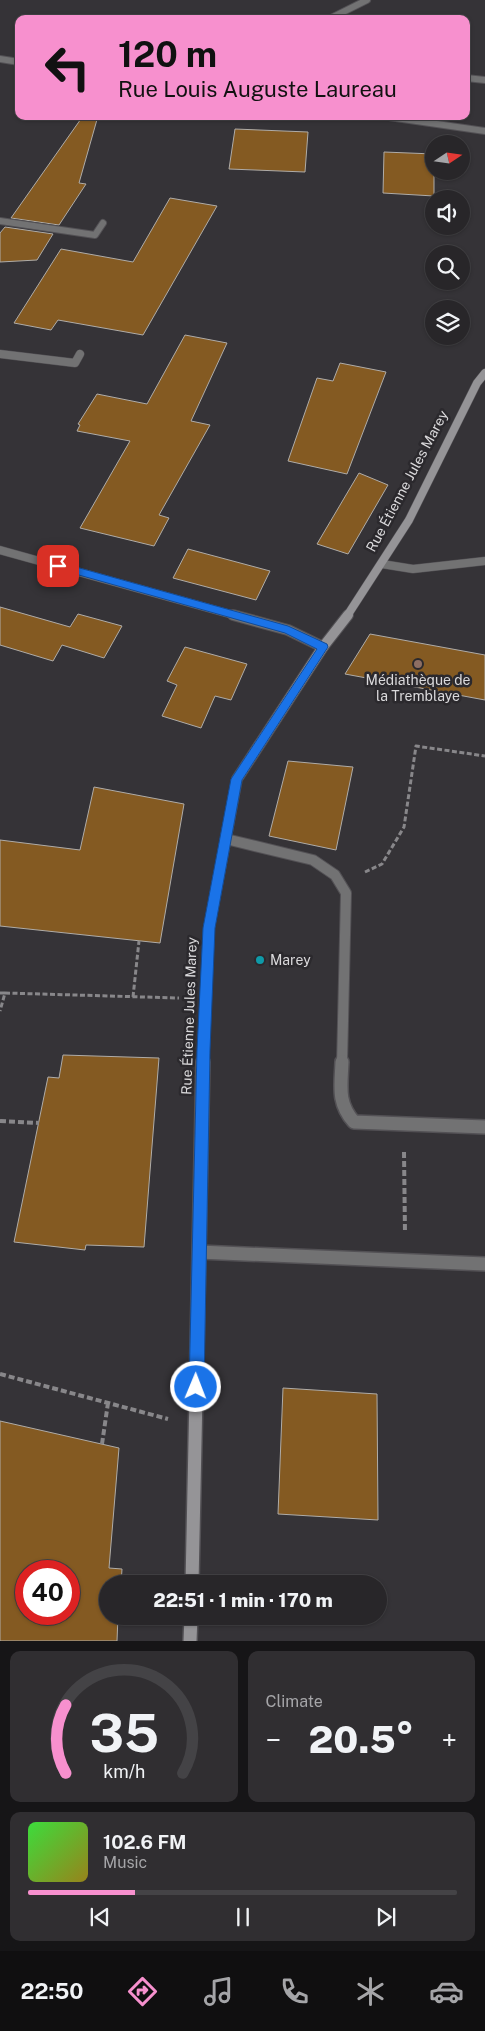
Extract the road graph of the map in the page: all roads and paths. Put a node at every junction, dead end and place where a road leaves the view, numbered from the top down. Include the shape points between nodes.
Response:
1 (367, 0) edge
2 (337, 15) edge
3 (0, 59) edge
4 (15, 61) edge
5 (470, 78) edge
6 (485, 80) edge
7 (409, 120) edge
8 (485, 131) edge
9 (0, 221) edge
10 (103, 222) dead end
11 (0, 354) edge
12 (80, 354) dead end
13 (485, 374) edge
14 (0, 550) edge
15 (485, 561) edge
16 (382, 564) junction
17 (323, 647) junction
18 (485, 756) edge
19 (226, 839) junction
20 (340, 884) junction
21 (139, 941) dead end
22 (2, 993) edge
23 (133, 998) junction
24 (206, 999) junction
25 (0, 1011) edge
26 (0, 1121) edge
27 (38, 1123) dead end
28 (404, 1123) junction
29 (485, 1127) edge
30 (199, 1252) junction
31 (406, 1261) junction
32 (485, 1264) edge
33 (0, 1374) edge
34 (108, 1403) junction
35 (195, 1426) junction
36 (102, 1444) dead end
37 (192, 1575) edge
38 (191, 1625) edge
39 (190, 1641) edge

1 - 2 street
3 - 4 street
5 - 6 street
7 - 8 street
9 - 10 street via 95,235
11 - 12 street via 76,363
13 - 16 street, Rue Étienne Jules Marey via 476,384 409,520
14 - 17 street via 288,630
15 - 16 street via 413,568
16 - 17 street, Rue Étienne Jules Marey
17 - 19 street, Rue Étienne Jules Marey via 237,779
18 - 20 path via 416,746 404,827 382,864
19 - 20 street via 313,860 335,875
19 - 24 street, Rue Étienne Jules Marey via 209,928
20 - 28 street via 346,893 341,1098 345,1112 354,1122
21 - 23 path
22 - 23 path
22 - 25 path
23 - 24 path
24 - 30 street, Rue Étienne Jules Marey
26 - 27 path
28 - 29 street
28 - 31 path
30 - 31 street
30 - 35 street, Rue Étienne Jules Marey
31 - 32 street
33 - 34 path
34 - 35 path
34 - 36 path
35 - 37 street, Rue Étienne Jules Marey
38 - 39 street

